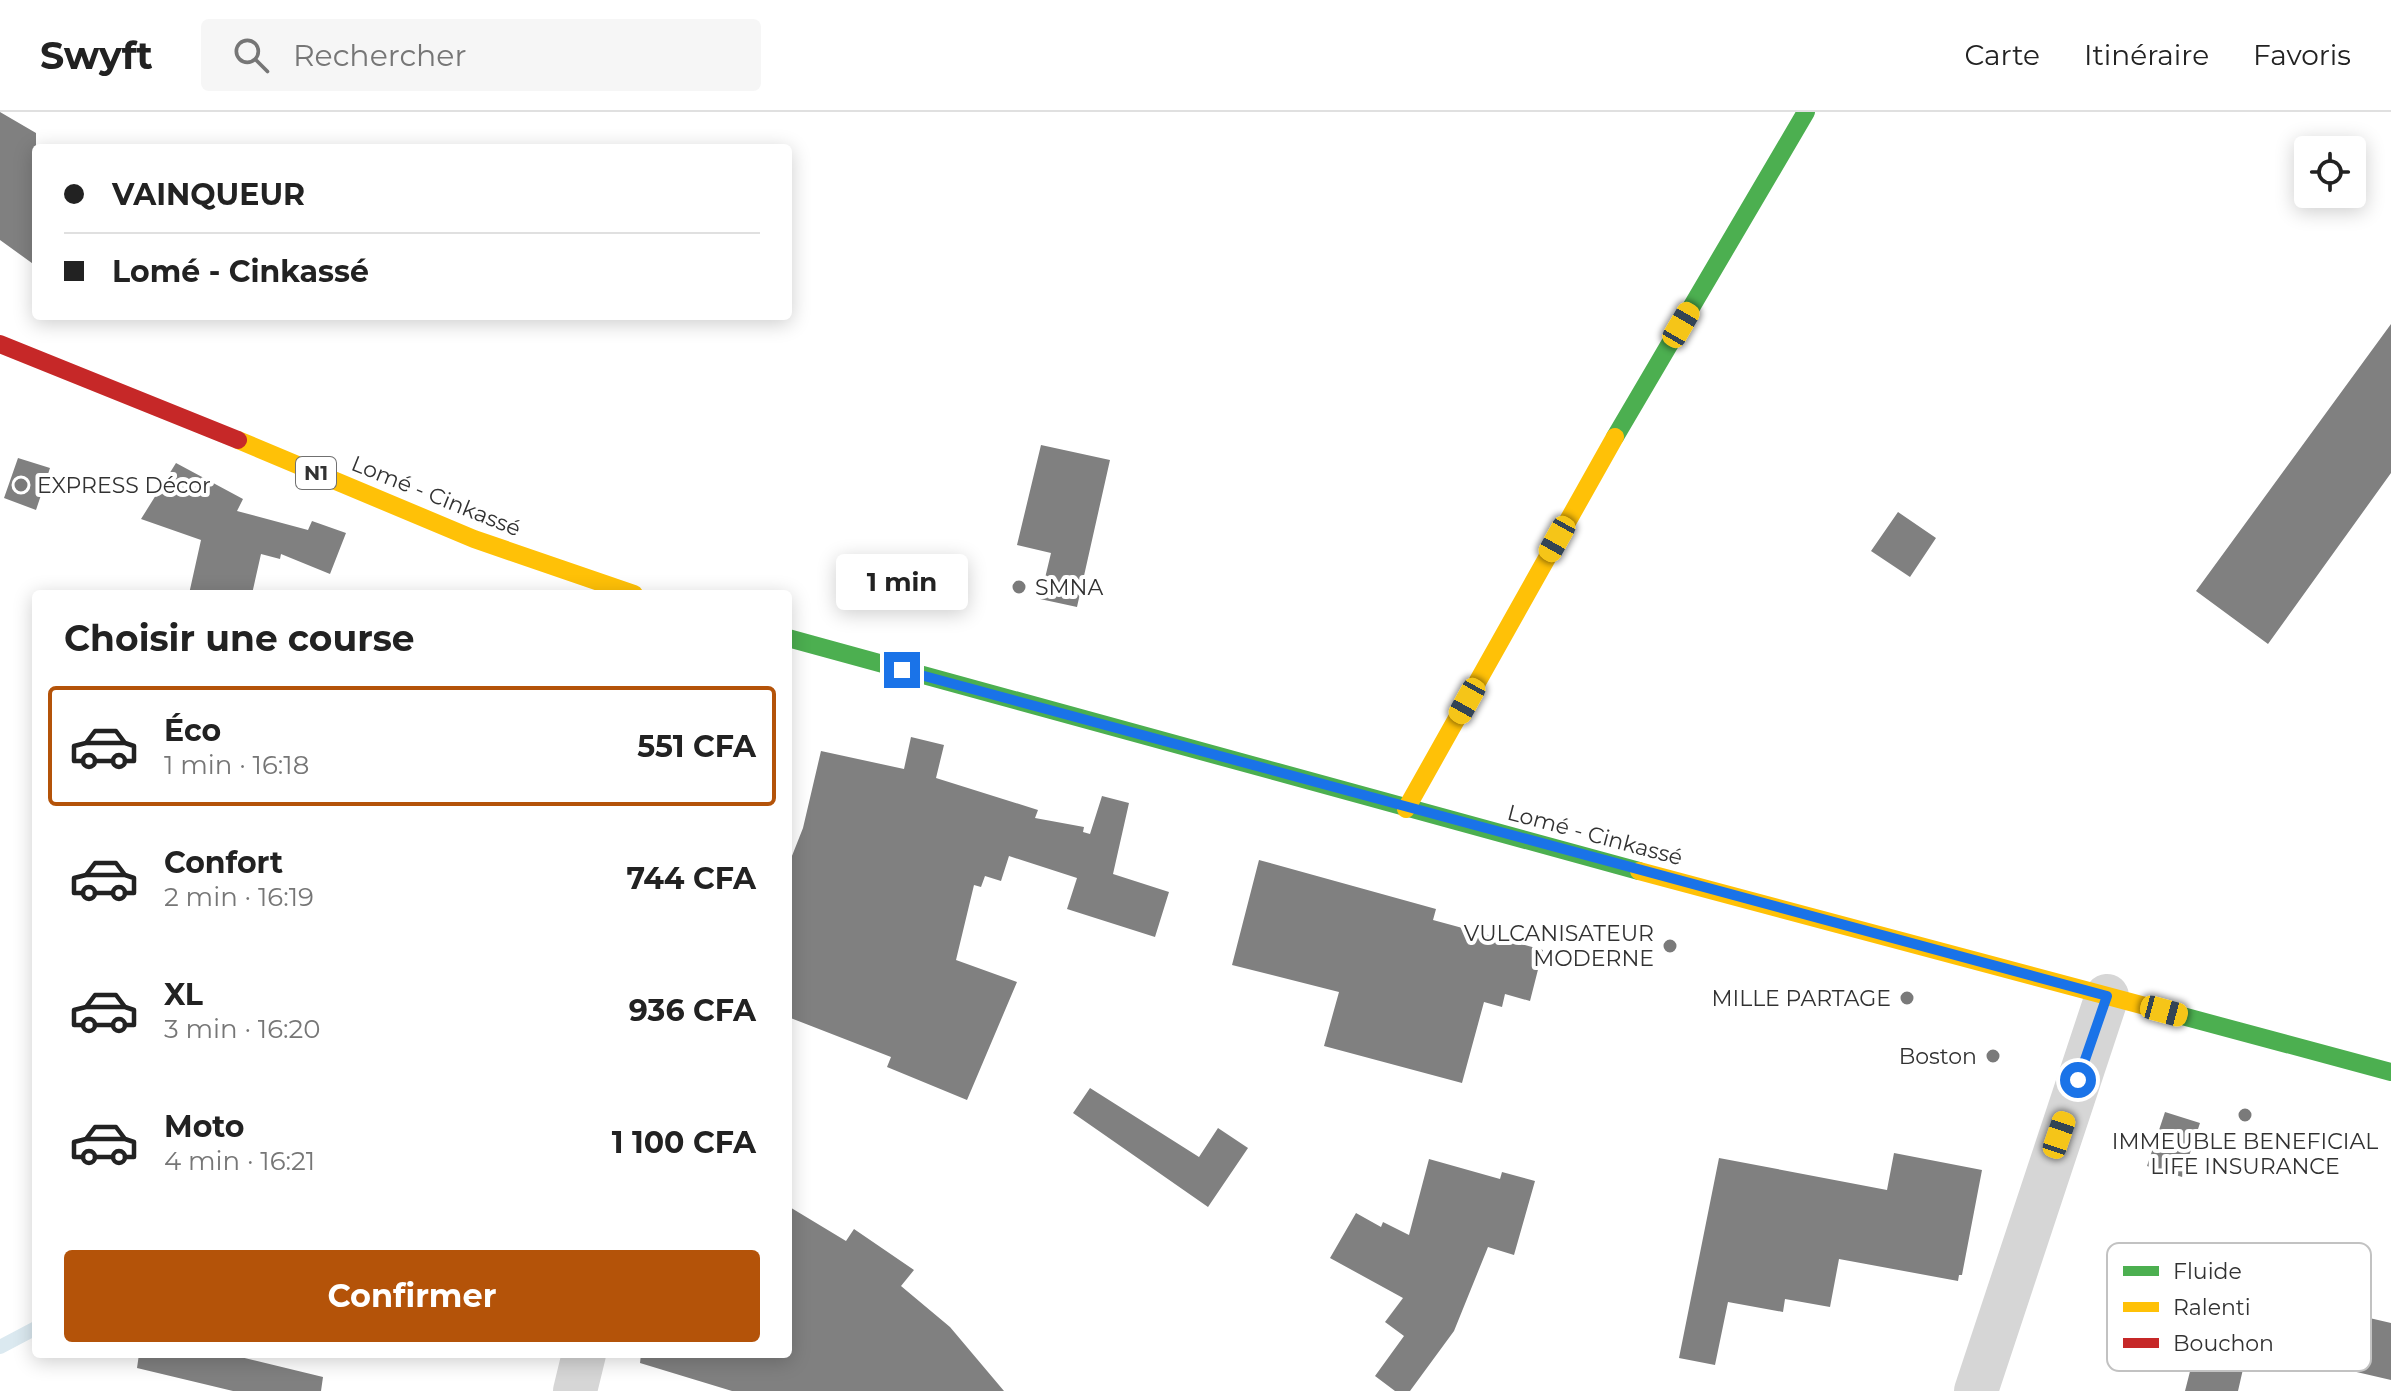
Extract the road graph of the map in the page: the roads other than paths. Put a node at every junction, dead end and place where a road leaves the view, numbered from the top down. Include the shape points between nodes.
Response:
1 (1806, 112) edge
2 (0, 344) edge
3 (620, 590) edge
4 (792, 639) edge
5 (1406, 809) junction
6 (2107, 996) junction
7 (2391, 1072) edge
8 (583, 1358) edge
9 (575, 1391) edge
10 (1976, 1391) edge

1 - 5 main road via 1618,431
2 - 3 main road, Lomé - Cinkassé / N1 via 448,529
4 - 5 main road, Lomé - Cinkassé
5 - 6 main road, Lomé - Cinkassé
6 - 7 main road, Lomé - Cinkassé
6 - 10 street
8 - 9 street

